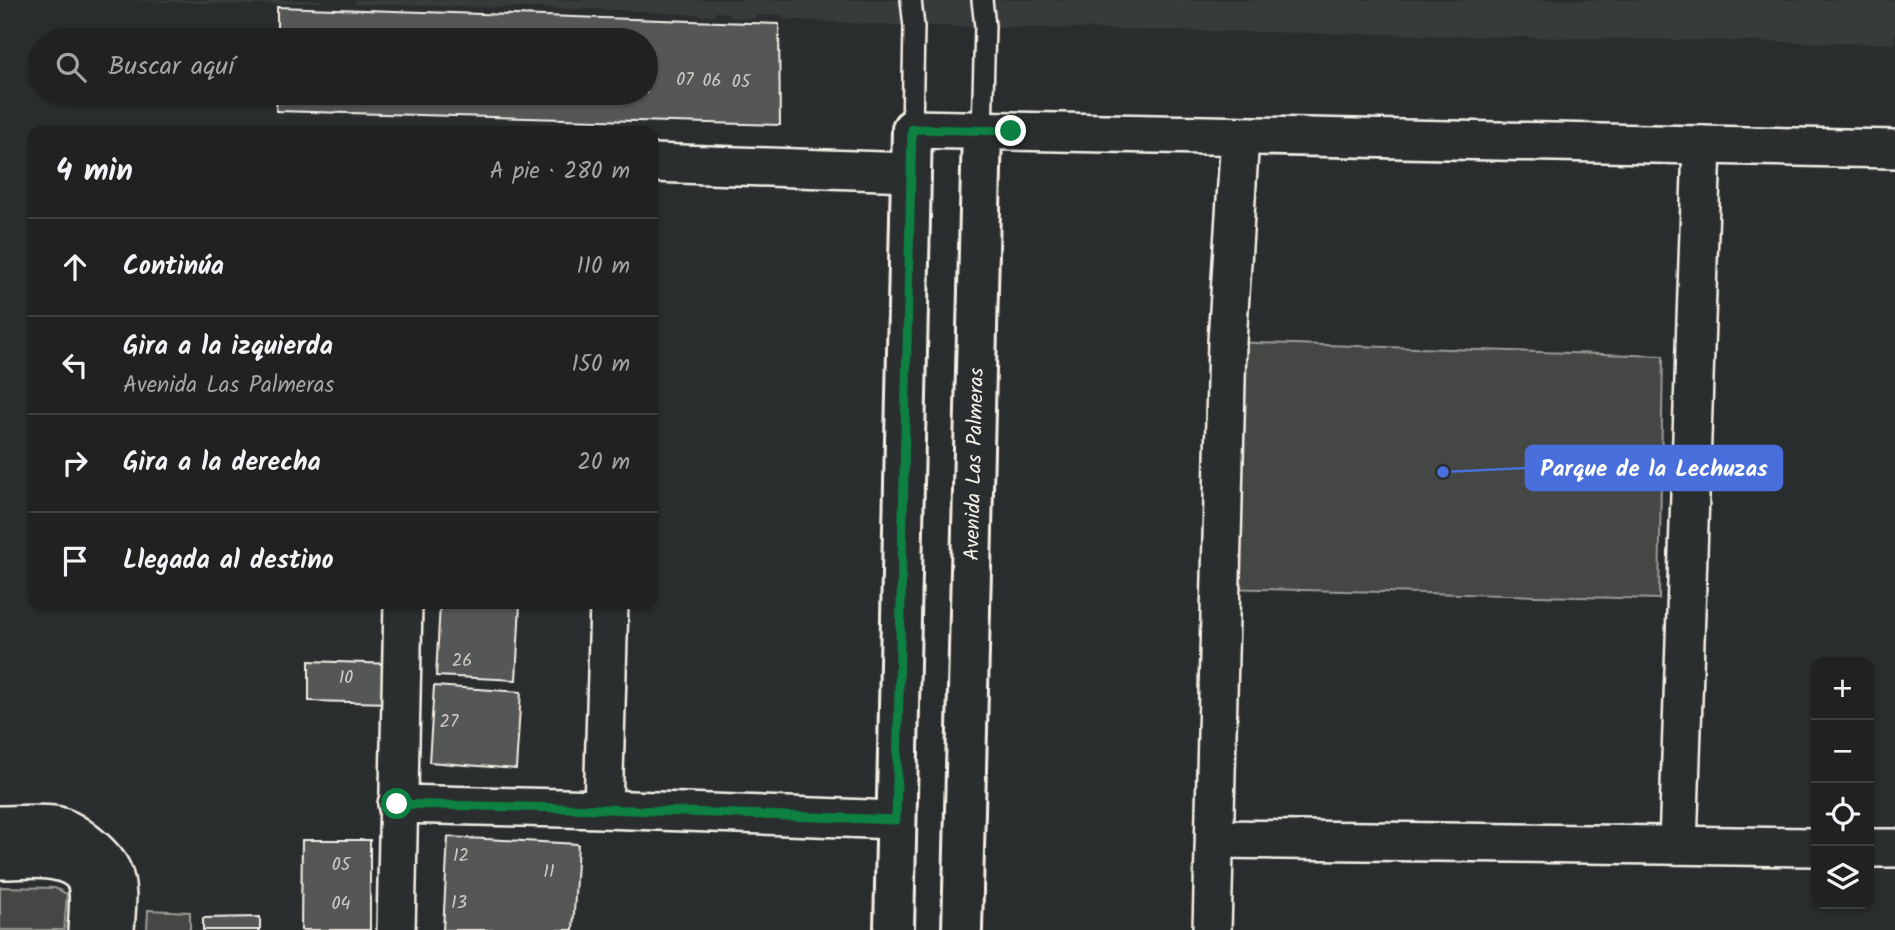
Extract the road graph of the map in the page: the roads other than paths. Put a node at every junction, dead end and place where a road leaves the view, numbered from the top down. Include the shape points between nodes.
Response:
1 (911, 0) edge
2 (982, 0) edge
3 (912, 129) junction
4 (982, 130) junction
5 (1240, 136) junction
6 (1702, 145) junction
7 (1895, 149) edge
8 (658, 163) edge
9 (911, 172) junction
10 (403, 609) edge
11 (609, 609) edge
12 (397, 804) junction
13 (603, 809) junction
14 (896, 820) junction
15 (0, 825) edge
16 (1215, 839) junction
17 (1678, 845) junction
18 (1811, 847) edge
19 (1874, 848) edge
20 (1895, 848) edge
21 (0, 860) edge
22 (87, 930) edge
23 (115, 930) edge
24 (396, 930) edge
25 (894, 930) edge
26 (962, 930) edge
27 (1212, 930) edge

1 - 3 lane
2 - 4 lane, Avenida Las Palmeras
3 - 4 street
3 - 9 street
4 - 5 street
4 - 26 street, Avenida Las Palmeras
5 - 6 street
5 - 16 street via 1227,342
6 - 7 street
6 - 17 street
8 - 9 street
9 - 14 street
10 - 12 street
11 - 13 street
12 - 13 street
12 - 24 street
13 - 14 street
14 - 25 street
15 - 23 street via 56,825 95,850 112,871 117,899
16 - 17 street
16 - 27 street
17 - 18 street
19 - 20 street
21 - 22 street via 55,860 78,869 87,883

